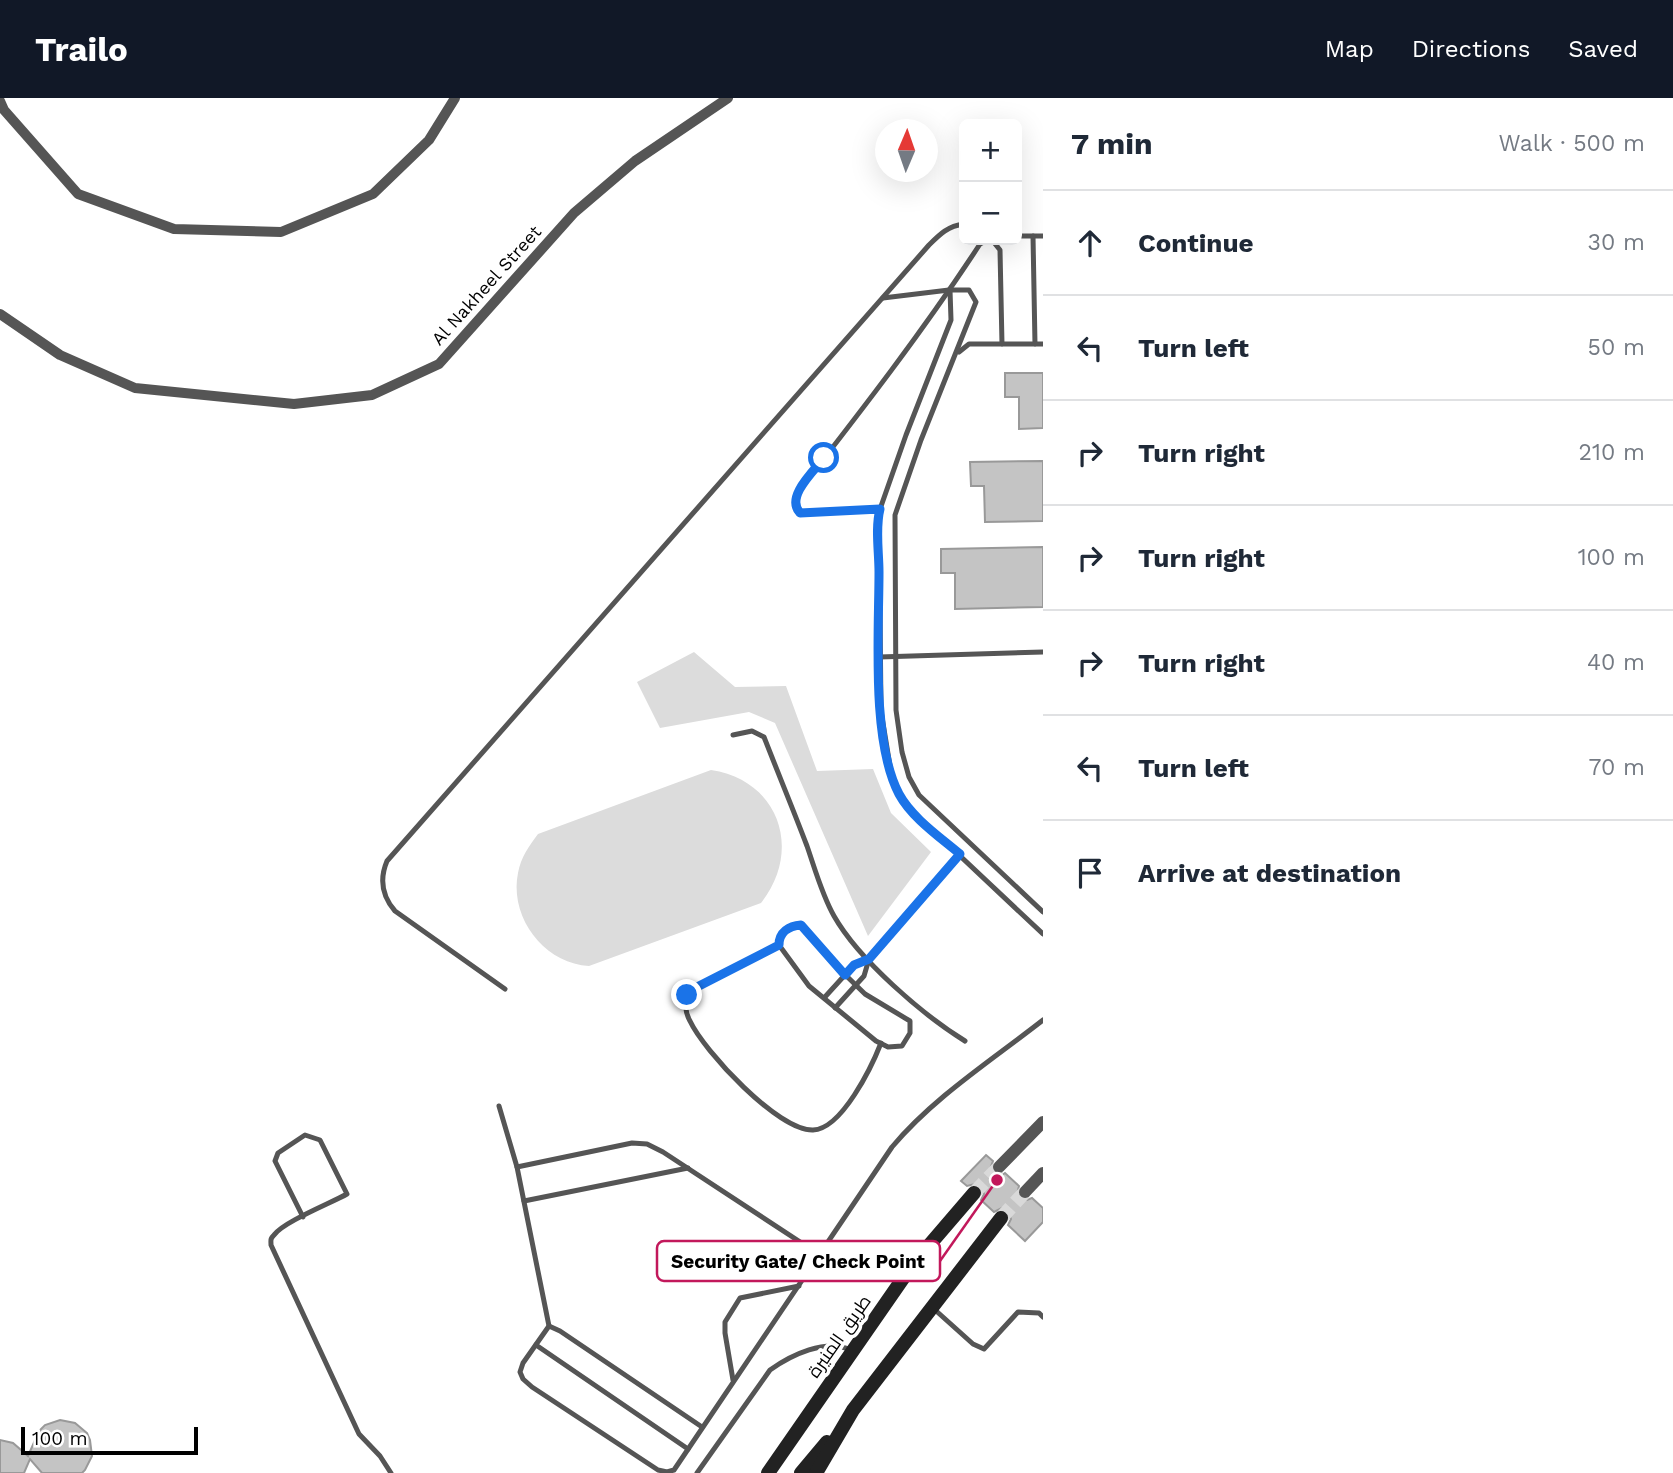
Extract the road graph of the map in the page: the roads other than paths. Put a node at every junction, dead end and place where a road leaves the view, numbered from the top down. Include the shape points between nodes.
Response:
1 (455, 98) edge
2 (728, 98) edge
3 (0, 101) edge
4 (959, 224) edge
5 (1022, 236) edge
6 (1033, 236) junction
7 (1043, 236) edge
8 (979, 245) edge
9 (995, 245) edge
10 (950, 290) junction
11 (883, 298) junction
12 (0, 314) edge
13 (1002, 344) junction
14 (1035, 344) junction
15 (1043, 344) edge
16 (956, 354) junction
17 (880, 509) junction
18 (1043, 652) edge
19 (879, 657) junction
20 (895, 657) junction
21 (733, 734) dead end
22 (960, 854) junction
23 (1043, 912) edge
24 (1043, 934) edge
25 (779, 945) junction
26 (869, 959) junction
27 (845, 975) junction
28 (856, 985) junction
29 (505, 989) dead end
30 (824, 998) junction
31 (835, 1008) junction
32 (1043, 1020) edge
33 (965, 1041) dead end
34 (881, 1043) junction
35 (499, 1106) dead end
36 (1043, 1122) edge
37 (517, 1167) junction
38 (999, 1167) tunnel mouth
39 (688, 1168) junction
40 (1043, 1173) edge
41 (1026, 1192) tunnel mouth
42 (974, 1193) tunnel mouth
43 (524, 1201) junction
44 (303, 1217) junction
45 (1002, 1219) tunnel mouth
46 (820, 1255) junction
47 (799, 1286) junction
48 (932, 1307) junction
49 (1043, 1317) edge
50 (548, 1326) junction
51 (536, 1345) junction
52 (853, 1350) junction
53 (733, 1381) junction
54 (853, 1410) junction
55 (702, 1427) junction
56 (688, 1449) junction
57 (391, 1473) edge
58 (697, 1473) edge
59 (768, 1473) edge
60 (801, 1473) edge
61 (816, 1473) edge

1 - 3 street via 429,140 373,194 281,232 174,229 78,194
2 - 12 street, Al Nakheel Street via 635,161 574,213 439,364 372,395 294,404 135,388 60,355
4 - 11 lane via 944,231
5 - 6 lane
6 - 7 lane
6 - 14 lane
8 - 10 lane
9 - 13 lane via 1000,250
10 - 11 lane
10 - 16 lane via 970,290 976,302
10 - 17 lane via 951,320
10 - 17 lane via 794,502 800,513
11 - 29 lane via 387,861 382,886 395,911
13 - 14 lane
13 - 16 lane via 969,344
14 - 15 lane
16 - 20 lane via 895,515
17 - 19 lane
18 - 20 lane
19 - 20 lane
19 - 22 lane via 886,755 894,783 907,806
20 - 23 lane via 902,752 914,788
21 - 26 lane via 752,731 764,737 829,907
22 - 24 lane
22 - 26 lane
25 - 27 lane via 785,930 801,925
25 - 30 lane via 809,986
25 - 34 lane via 687,995 685,1007 702,1040 751,1095 803,1127 822,1126 840,1114 859,1090
26 - 27 lane
26 - 28 lane
26 - 33 lane via 931,1018
27 - 28 lane
27 - 30 lane
28 - 31 lane
28 - 34 lane via 910,1021 910,1033 902,1046
30 - 31 lane
31 - 34 lane
32 - 46 lane via 906,1131
35 - 37 lane
36 - 38 street
37 - 39 lane via 632,1143 647,1144
37 - 43 lane
39 - 43 lane
39 - 46 lane
40 - 41 street
42 - 52 main road, طريق المنيرة via 913,1264
43 - 50 lane
44 - 44 lane via 275,1161 278,1153 305,1135 320,1140 347,1194
44 - 57 lane via 274,1234 271,1245 359,1434
45 - 48 main road
46 - 47 lane
47 - 53 lane
47 - 53 lane via 740,1298 725,1322 724,1333
48 - 49 lane via 984,1349 1018,1312
48 - 54 main road
50 - 51 lane
50 - 55 lane
51 - 56 lane
51 - 56 lane via 520,1372 532,1387 658,1470 674,1470
52 - 58 lane via 820,1347 770,1370
52 - 59 main road, طريق المنيرة
53 - 55 lane
54 - 60 main road
54 - 61 main road
55 - 56 lane

